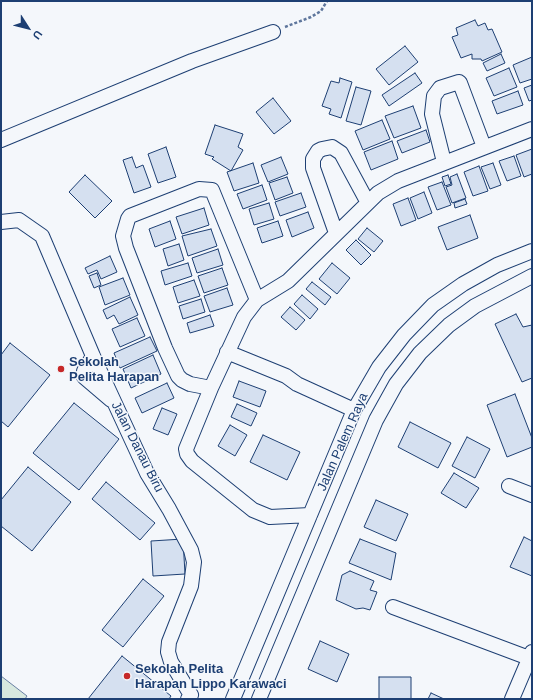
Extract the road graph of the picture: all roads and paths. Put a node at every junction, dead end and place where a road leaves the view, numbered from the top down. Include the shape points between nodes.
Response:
1 (327, 1) edge
2 (273, 32) joint
3 (532, 129) edge
4 (1, 140) edge
5 (484, 148) junction
6 (444, 162) junction
7 (368, 203) junction
8 (1, 222) edge
9 (336, 234) junction
10 (532, 251) edge
11 (532, 276) edge
12 (257, 300) junction
13 (227, 352) junction
14 (211, 388) junction
15 (356, 407) junction
16 (509, 486) dead end
17 (532, 495) edge
18 (310, 515) junction
19 (393, 607) dead end
20 (531, 655) edge
21 (188, 699) edge
22 (233, 699) edge
23 (259, 699) edge
24 (512, 699) edge

1 - 2 path via 321,11 311,17
2 - 4 street via 192,61
3 - 5 street
5 - 6 street
5 - 6 street via 460,83 440,88 434,96 432,114
6 - 7 street via 398,181 378,193
7 - 9 street
7 - 9 street via 341,153 332,148 318,152 313,168
8 - 21 street, Jalan Danau Biru via 19,220 42,236 147,473 191,550 194,562 191,586 169,642 168,652 171,662 191,695
9 - 12 street via 288,281
10 - 15 street, Jalan Palem Raya via 497,265 433,305 404,334 379,367
11 - 23 street, Jalan Palem Raya via 475,306 449,325 420,353 396,384 376,420
12 - 13 street via 244,317
12 - 14 street via 212,190 199,189 128,219 123,236 126,248 178,376 186,383
13 - 14 street
13 - 15 street
14 - 18 street via 186,449 190,458 253,510 270,517
15 - 18 street, Jalan Palem Raya
16 - 17 street
18 - 22 street, Jalan Palem Raya
19 - 20 street
20 - 24 street

